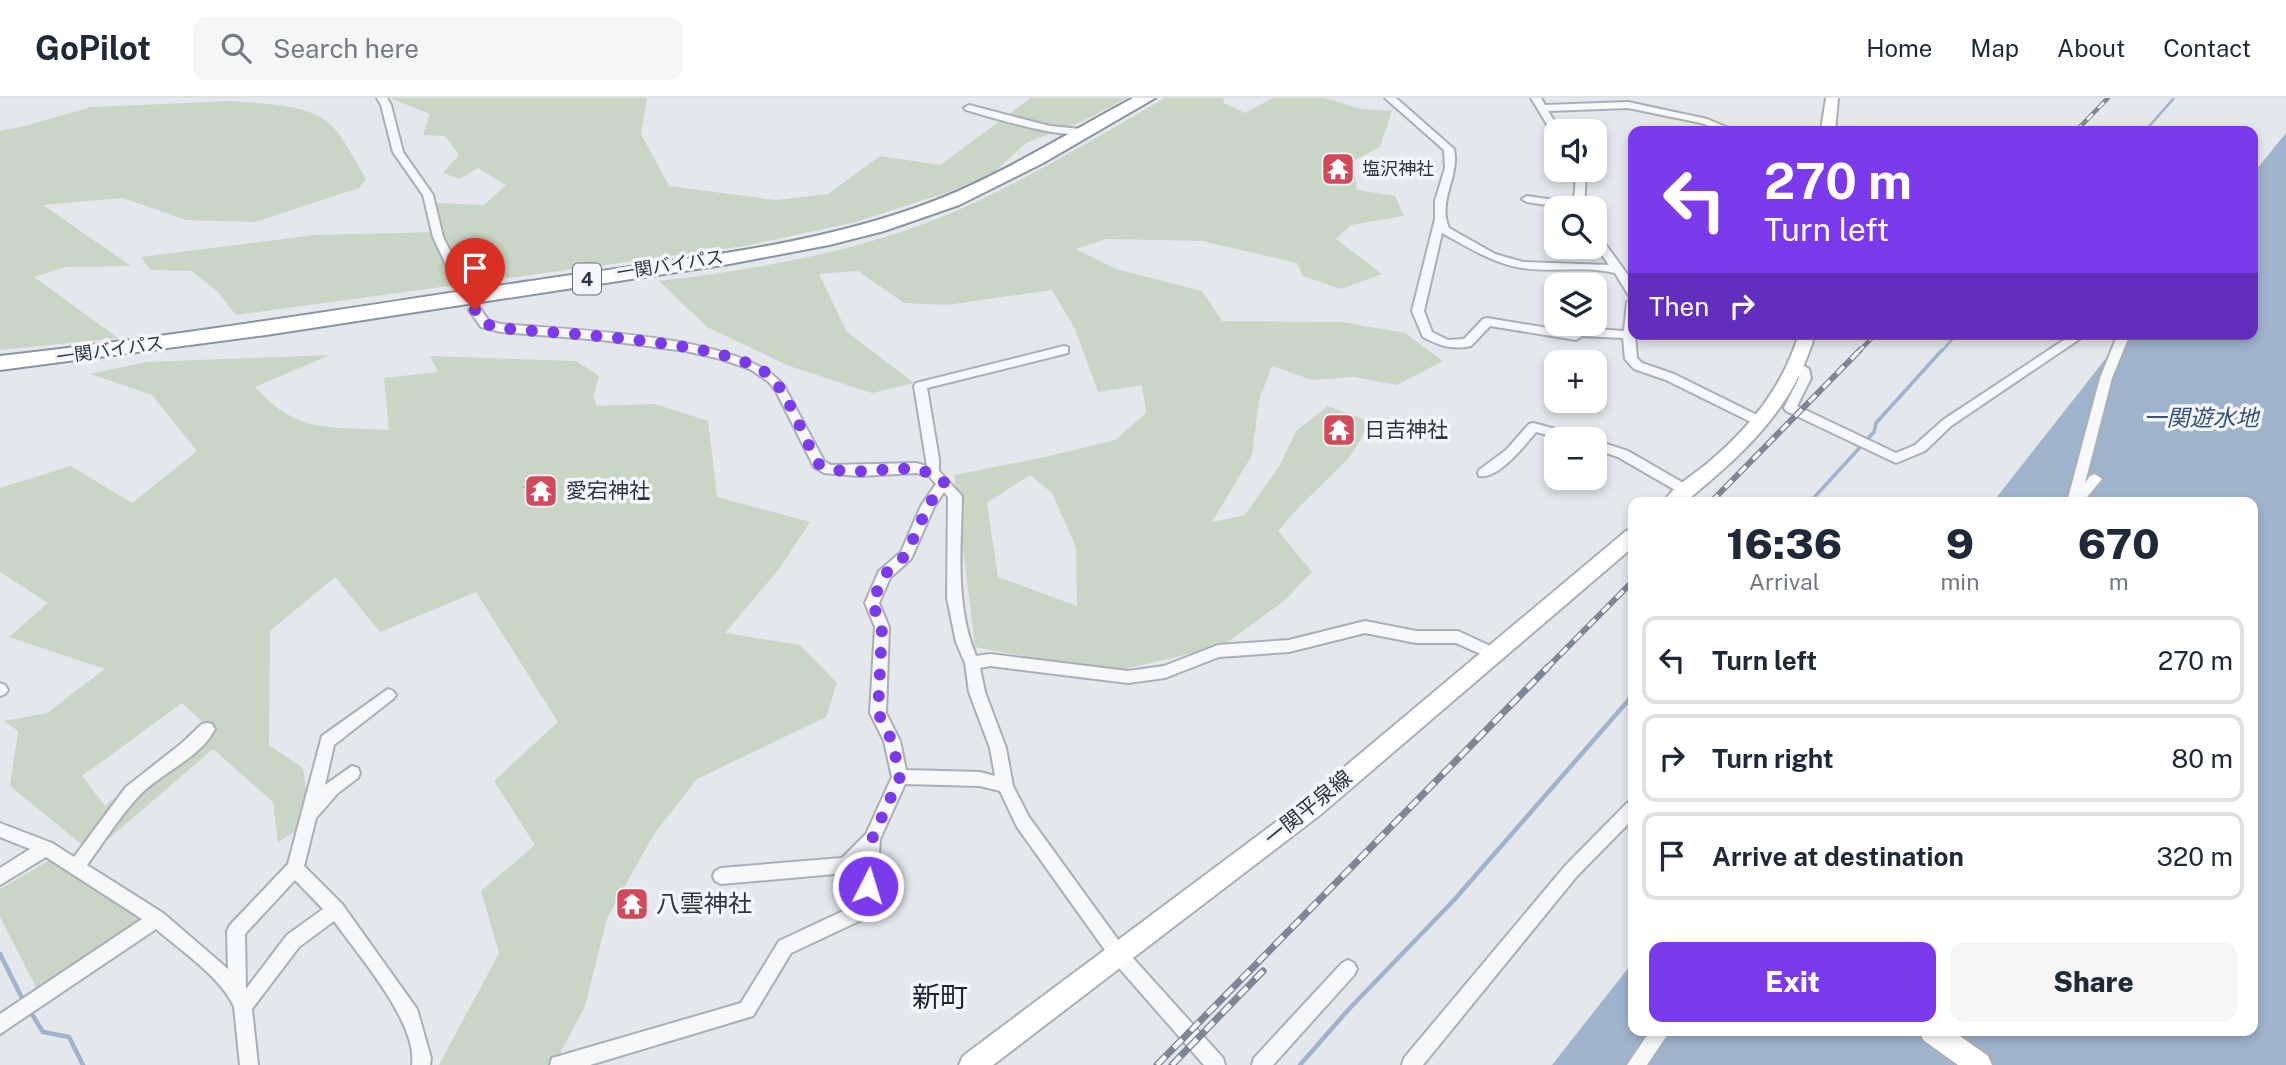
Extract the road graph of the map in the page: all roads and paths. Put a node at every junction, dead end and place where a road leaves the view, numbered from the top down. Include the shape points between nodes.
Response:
1 (382, 98) edge
2 (1146, 98) edge
3 (1390, 98) edge
4 (1536, 98) edge
5 (1832, 98) edge
6 (970, 108) dead end
7 (1542, 108) junction
8 (1549, 119) edge
9 (1718, 126) edge
10 (1829, 126) edge
11 (1081, 132) junction
12 (1527, 198) dead end
13 (1544, 201) edge
14 (1440, 219) junction
15 (1607, 254) edge
16 (1618, 270) junction
17 (1628, 283) edge
18 (463, 288) dead end
19 (475, 310) dead end
20 (1628, 335) edge
21 (1629, 340) edge
22 (1805, 340) edge
23 (2072, 340) edge
24 (2122, 340) edge
25 (1064, 350) dead end
26 (0, 363) edge
27 (1797, 367) junction
28 (1761, 422) junction
29 (1544, 430) edge
30 (1607, 448) edge
31 (1484, 473) dead end
32 (938, 477) junction
33 (2095, 479) dead end
34 (1687, 491) junction
35 (1679, 497) edge
36 (2075, 497) edge
37 (2079, 497) edge
38 (1628, 540) edge
39 (1494, 654) junction
40 (972, 663) junction
41 (388, 695) dead end
42 (207, 729) dead end
43 (352, 773) dead end
44 (900, 777) junction
45 (1005, 786) junction
46 (1628, 813) edge
47 (309, 815) junction
48 (0, 830) edge
49 (872, 839) junction
50 (46, 848) junction
51 (76, 867) junction
52 (295, 867) junction
53 (721, 876) dead end
54 (0, 877) edge
55 (336, 910) junction
56 (157, 919) junction
57 (1118, 954) junction
58 (1348, 970) dead end
59 (240, 1000) junction
60 (0, 1025) edge
61 (1657, 1036) edge
62 (1939, 1036) edge
63 (249, 1065) edge
64 (421, 1065) edge
65 (559, 1065) edge
66 (972, 1065) edge
67 (1216, 1065) edge
68 (1261, 1065) edge
69 (1411, 1065) edge
70 (1636, 1065) edge
71 (1979, 1065) edge

1 - 18 street via 398,152 428,195 438,237
2 - 11 highway, 一関バイパス / 4
3 - 14 street via 1449,149 1451,175 1437,205
4 - 7 street
5 - 10 main road
6 - 11 street
7 - 8 street
7 - 9 street via 1613,104
11 - 26 highway, 一関バイパス / 4 via 961,197 851,233 673,266
12 - 13 street
14 - 16 street via 1445,230 1491,256 1523,265
14 - 20 street via 1418,311 1427,334 1439,342 1467,343 1487,322 1576,336 1578,332
15 - 16 street
16 - 17 street
19 - 32 street via 485,324 501,328 664,343 743,361 773,379 819,464 829,470 916,468
21 - 28 street via 1631,359 1638,366
22 - 27 main road
23 - 27 street via 1947,423 1920,448 1896,458 1790,408 1805,378 1805,372
24 - 36 street via 2106,378
25 - 32 street via 920,386
27 - 28 main road
28 - 34 main road
29 - 31 street via 1533,427 1511,453
30 - 34 street
32 - 40 street via 956,496 954,598
32 - 44 street via 906,555 884,575 872,603 882,627 878,713 892,741
33 - 37 street
34 - 35 main road
38 - 39 main road, 一関平泉線
39 - 40 street via 1458,637 1416,637 1365,627 1289,646 1218,651 1166,672 1128,677 990,660
39 - 57 main road, 一関平泉線 via 1312,808
40 - 45 street
41 - 47 street via 327,741
42 - 51 street via 132,792
43 - 47 street via 331,788
44 - 45 street via 980,779
44 - 49 street
45 - 57 street via 1023,822
46 - 69 street via 1572,872
47 - 52 street
48 - 50 street
49 - 53 street via 846,865
49 - 65 street via 866,909 785,947 747,1010
50 - 51 street
50 - 54 street
51 - 56 street
52 - 55 street
52 - 59 street via 236,931
55 - 59 street via 293,941
55 - 64 street via 411,1015
56 - 59 street via 222,975
56 - 60 street
57 - 66 main road, 一関平泉線
57 - 67 street
58 - 68 street
59 - 63 street
61 - 70 street
62 - 71 main road

